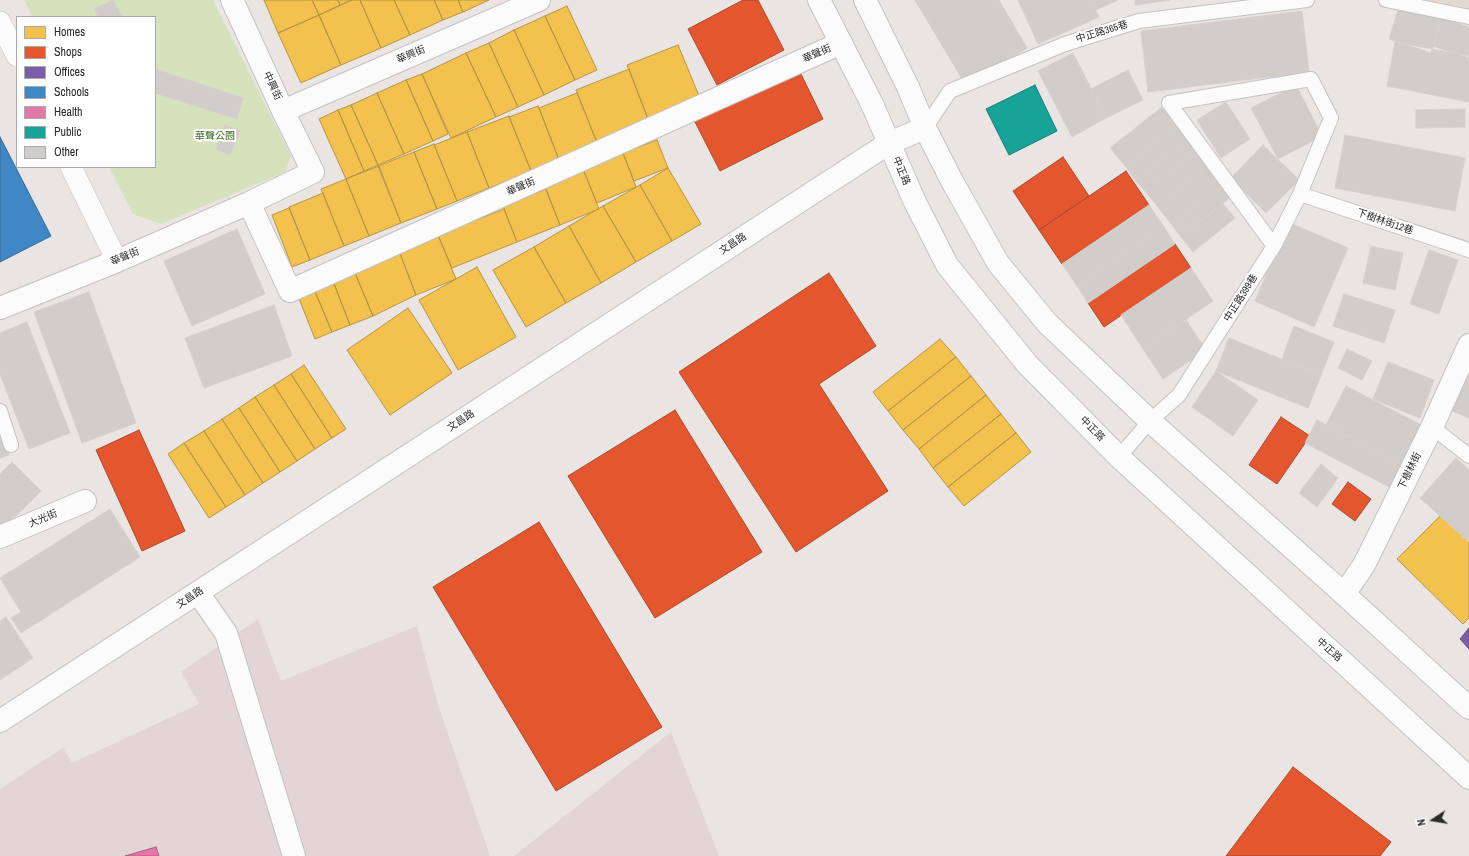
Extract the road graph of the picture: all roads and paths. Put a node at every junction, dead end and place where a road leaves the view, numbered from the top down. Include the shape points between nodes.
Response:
1 (232, 0) edge
2 (539, 0) edge
3 (819, 0) edge
4 (865, 0) edge
5 (1307, 0) edge
6 (1386, 0) edge
7 (1469, 17) edge
8 (0, 22) edge
9 (841, 43) junction
10 (16, 54) edge
11 (283, 110) junction
12 (925, 128) junction
13 (889, 143) junction
14 (72, 168) edge
15 (313, 172) joint
16 (1300, 194) junction
17 (249, 203) junction
18 (1274, 246) junction
19 (1469, 250) edge
20 (117, 261) junction
21 (0, 308) edge
22 (1469, 345) edge
23 (0, 412) edge
24 (1150, 421) junction
25 (1432, 427) junction
26 (11, 445) dead end
27 (1469, 456) edge
28 (1119, 457) junction
29 (85, 500) dead end
30 (0, 537) edge
31 (198, 593) junction
32 (1344, 594) junction
33 (1467, 702) edge
34 (0, 721) edge
35 (1469, 778) edge
36 (294, 856) edge

1 - 11 street, 中興街
2 - 11 street, 華興街
3 - 9 street, 中正路
4 - 12 street via 908,87
5 - 12 lane, 中正路365巷 via 1139,21 1065,44 950,91
6 - 7 lane
8 - 10 street
9 - 13 street, 中正路
9 - 17 street, 華聲街 via 290,291
11 - 15 street, 中興街
12 - 13 street, 文昌路
12 - 24 street via 998,263 1047,323
13 - 28 street, 中正路 via 914,200 948,265 1027,364
13 - 31 street, 文昌路
14 - 20 street
15 - 17 street, 華聲街
16 - 18 lane, 中正路399巷
16 - 18 lane, 中正路399巷 via 1332,118 1310,79 1169,103
16 - 19 lane, 下樹林街12巷
17 - 20 street, 華聲街
18 - 24 lane, 中正路399巷 via 1179,396
20 - 21 street, 華聲街
22 - 25 street, 下樹林街
23 - 26 lane
24 - 28 lane, 中正路399巷
24 - 32 street
25 - 27 lane
25 - 32 street, 下樹林街 via 1364,564
28 - 35 street, 中正路
29 - 30 street, 大光街
31 - 34 street, 文昌路
31 - 36 street via 226,634
32 - 33 street

